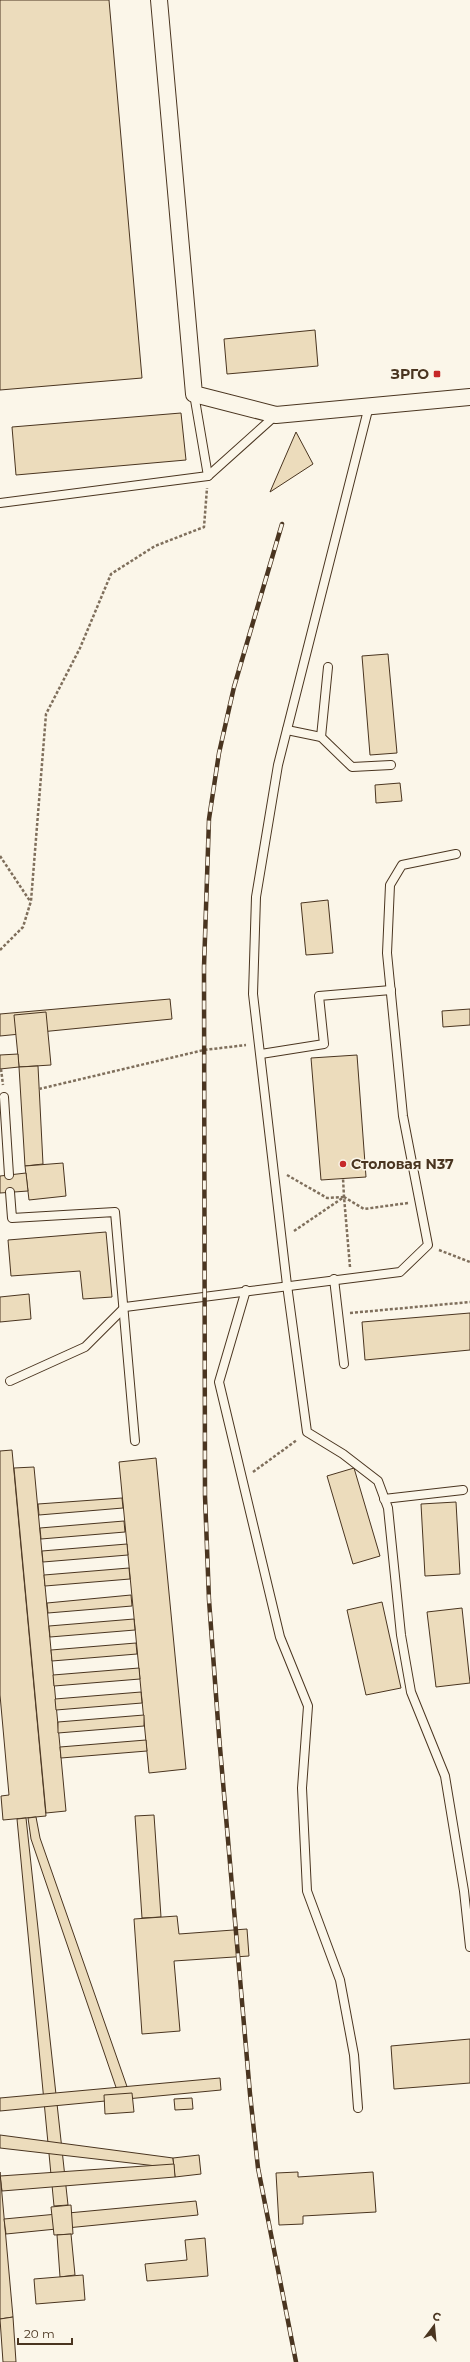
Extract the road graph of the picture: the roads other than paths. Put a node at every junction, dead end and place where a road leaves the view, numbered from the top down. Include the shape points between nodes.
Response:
1 (160, 0) edge
2 (194, 394) junction
3 (470, 397) edge
4 (369, 406) junction
5 (276, 414) junction
6 (208, 476) junction
7 (0, 503) edge
8 (328, 667) dead end
9 (287, 730) junction
10 (321, 738) junction
11 (391, 765) dead end
12 (456, 854) dead end
13 (391, 990) junction
14 (261, 1054) junction
15 (4, 1097) dead end
16 (9, 1175) dead end
17 (10, 1192) dead end
18 (334, 1280) junction
19 (287, 1285) junction
20 (246, 1290) junction
21 (125, 1307) junction
22 (344, 1364) dead end
23 (10, 1381) dead end
24 (135, 1441) dead end
25 (463, 1490) dead end
26 (384, 1499) junction
27 (470, 1948) edge
28 (358, 2108) dead end

1 - 2 street
2 - 5 street
2 - 6 lane
3 - 4 street
4 - 5 street
4 - 9 lane
5 - 6 lane
6 - 7 lane
8 - 10 lane
9 - 10 lane
9 - 14 lane via 278,765 256,897 253,994
10 - 11 lane via 352,767
12 - 13 lane via 402,865 390,885 387,954
13 - 14 lane via 319,996 324,1044
13 - 18 lane via 403,1116 428,1246 400,1272
14 - 19 lane
15 - 16 lane
17 - 21 lane via 12,1218 115,1212
18 - 19 lane
18 - 22 lane
19 - 20 lane
19 - 26 lane via 307,1432 343,1454 378,1481
20 - 21 lane
20 - 28 lane via 219,1382 280,1637 308,1706 302,1788 308,1891 340,1980 354,2055
21 - 23 lane via 85,1347
21 - 24 lane
25 - 26 lane
26 - 27 lane via 388,1508 401,1635 411,1692 444,1776 464,1891

